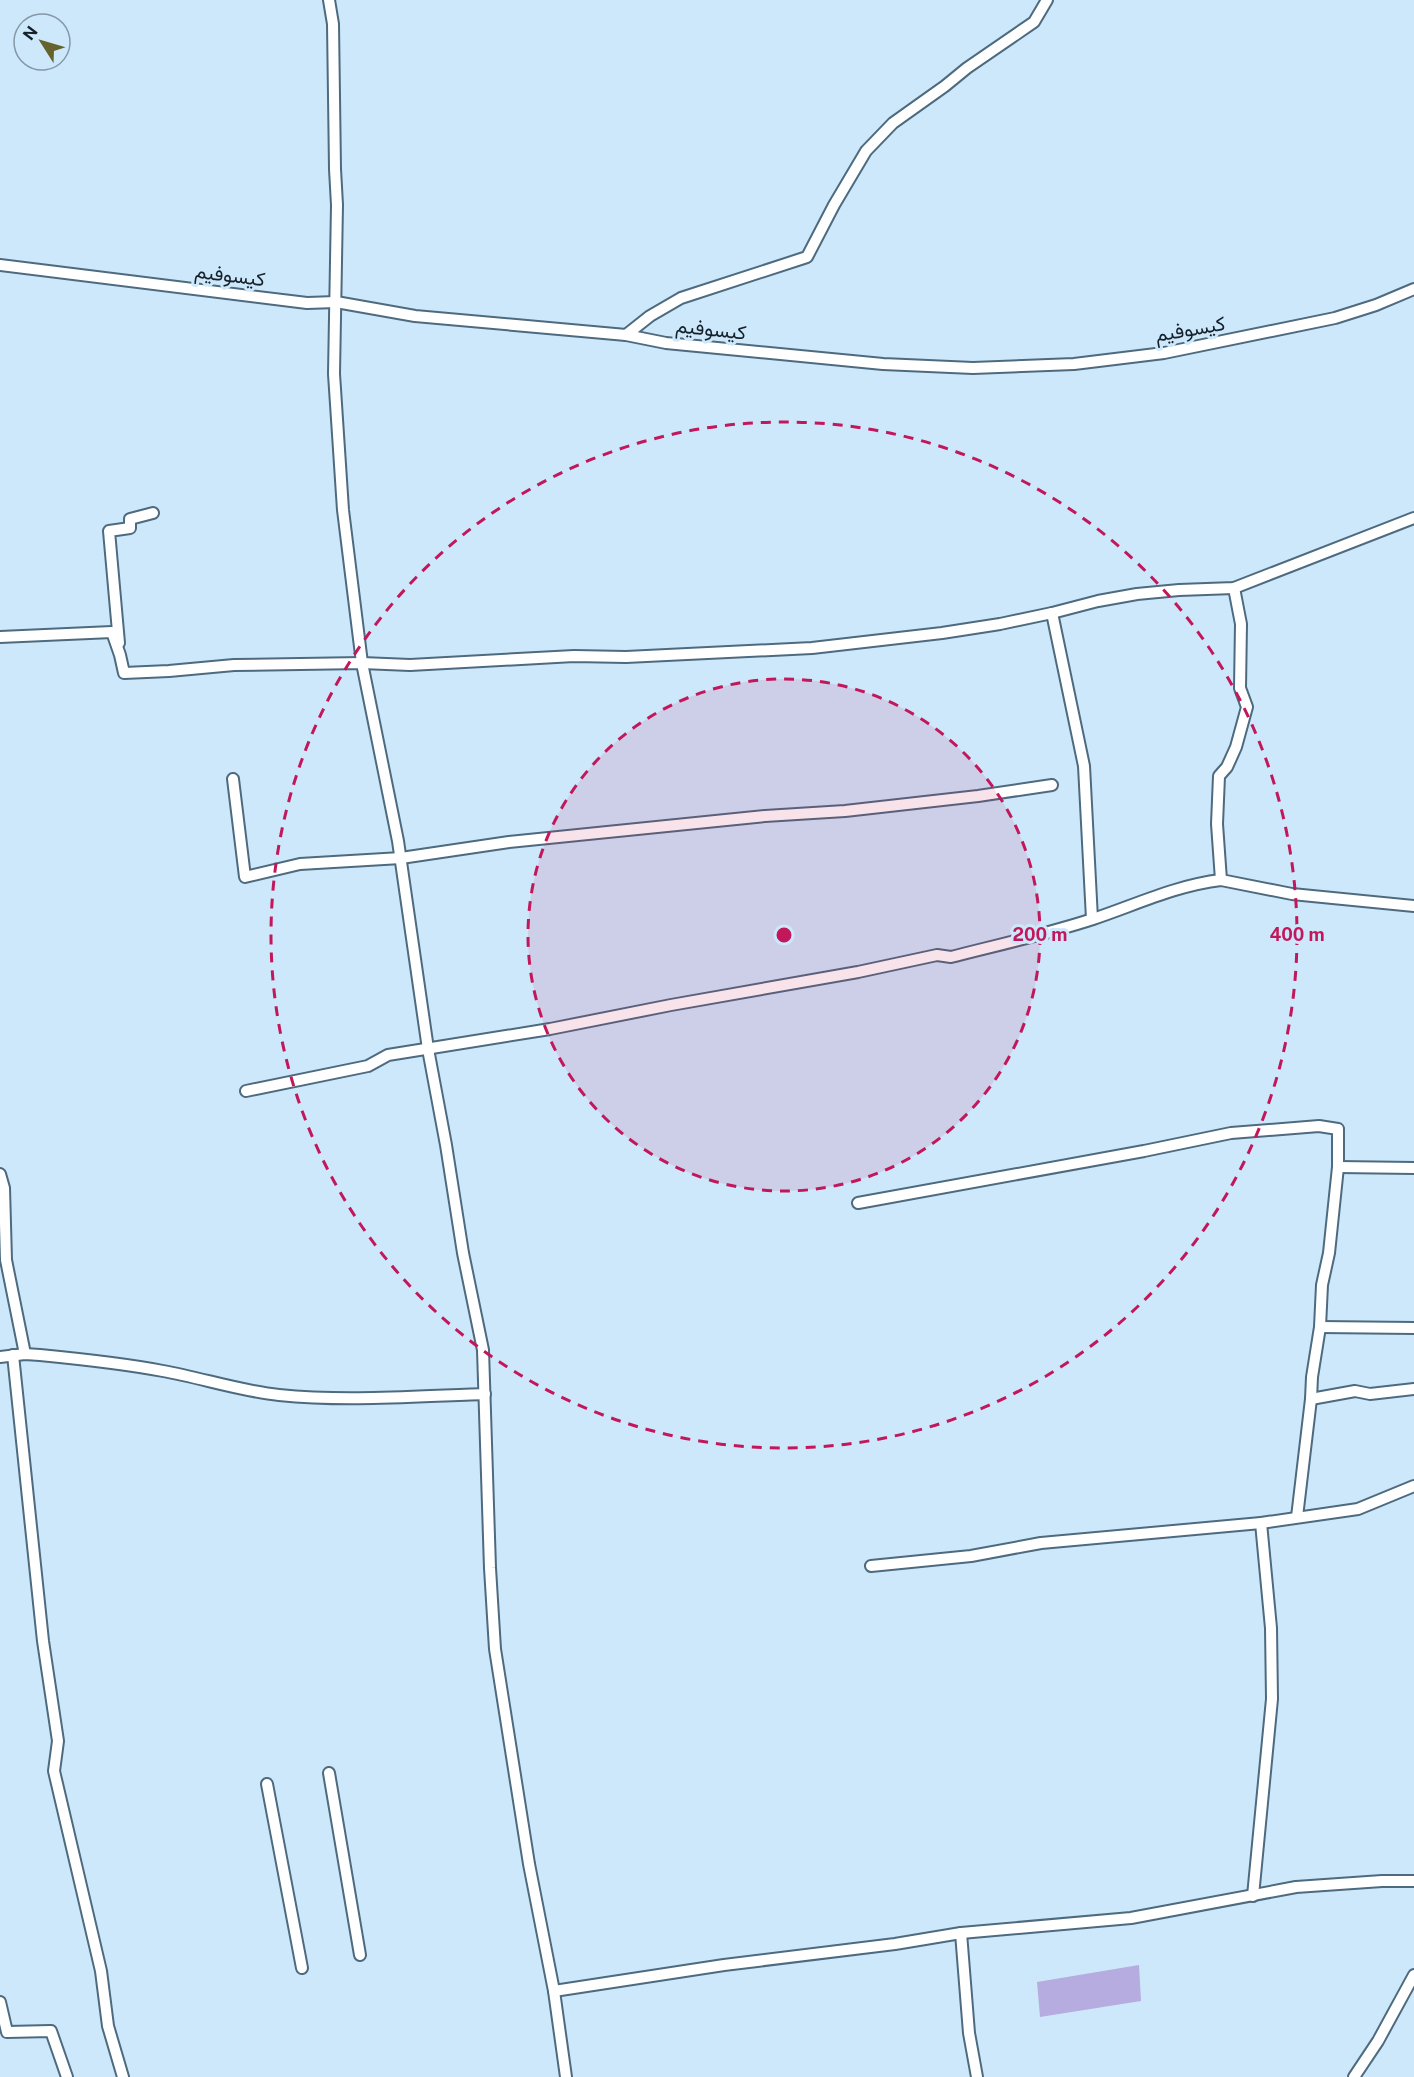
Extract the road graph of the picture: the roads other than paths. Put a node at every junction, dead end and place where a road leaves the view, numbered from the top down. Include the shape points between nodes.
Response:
1 (329, 0) edge
2 (1047, 0) edge
3 (0, 265) edge
4 (1414, 289) edge
5 (336, 302) junction
6 (626, 335) junction
7 (153, 513) dead end
8 (1414, 518) edge
9 (1234, 588) junction
10 (1052, 613) junction
11 (0, 637) edge
12 (120, 655) junction
13 (362, 663) junction
14 (233, 779) dead end
15 (1052, 785) dead end
16 (401, 858) junction
17 (1221, 880) junction
18 (1414, 906) edge
19 (1092, 919) junction
20 (428, 1049) junction
21 (246, 1091) dead end
22 (1338, 1167) junction
23 (1414, 1168) edge
24 (0, 1174) edge
25 (858, 1203) dead end
26 (1320, 1327) junction
27 (1414, 1328) edge
28 (25, 1354) junction
29 (13, 1355) junction
30 (0, 1357) edge
31 (1414, 1389) edge
32 (485, 1394) junction
33 (1311, 1399) junction
34 (1414, 1486) edge
35 (1297, 1517) junction
36 (1261, 1523) junction
37 (871, 1566) dead end
38 (329, 1773) dead end
39 (267, 1784) dead end
40 (1414, 1881) edge
41 (1253, 1896) junction
42 (961, 1933) junction
43 (360, 1955) dead end
44 (303, 1968) dead end
45 (1414, 1976) edge
46 (554, 1991) junction
47 (0, 2002) edge
48 (67, 2077) edge
49 (123, 2077) edge
50 (566, 2077) edge
51 (977, 2077) edge
52 (1354, 2077) edge

1 - 5 street via 338,205
2 - 6 street via 1034,22 893,123 866,151 807,257 681,298
3 - 5 street, كيسوفيم via 307,303
4 - 6 street, كيسوفيم via 1335,318 1164,353 1074,364 973,369 882,364 666,343
5 - 6 street, كيسوفيم via 415,316
5 - 13 street via 334,374 343,510
7 - 12 street via 130,519 130,528 110,531
8 - 9 street
9 - 10 street via 1137,594
9 - 17 street via 1241,624 1240,687 1247,707 1236,747 1220,776 1217,824
10 - 13 street via 942,633 812,648 410,665
10 - 19 street via 1084,766
11 - 12 street via 112,632
12 - 13 street via 124,673 234,665
13 - 16 street
14 - 16 street via 245,877 300,864
15 - 16 street via 845,811 509,842
16 - 20 street
17 - 18 street via 1292,894
17 - 19 street via 1193,884
19 - 20 street via 951,957 937,955
20 - 21 street via 388,1055 368,1066
20 - 32 street via 483,1350
22 - 23 street
22 - 25 street via 1338,1129 1319,1126 1264,1130
22 - 26 street
24 - 28 street via 4,1188 6,1260
26 - 27 street
26 - 33 street
28 - 29 street
28 - 32 street via 161,1371 294,1396
29 - 30 street
29 - 49 street via 58,1741 54,1771 101,1971 108,2026
31 - 33 street via 1370,1394 1355,1391
32 - 46 street via 495,1649 529,1864
33 - 35 street
34 - 35 street via 1358,1509
35 - 36 street
36 - 37 street via 1041,1543 971,1556
36 - 41 street via 1271,1628 1272,1699
38 - 43 street
39 - 44 street
40 - 41 street via 1296,1887
41 - 42 street via 1131,1918
42 - 46 street
42 - 51 street
45 - 52 street
46 - 50 street
47 - 48 street via 6,2032 51,2031

